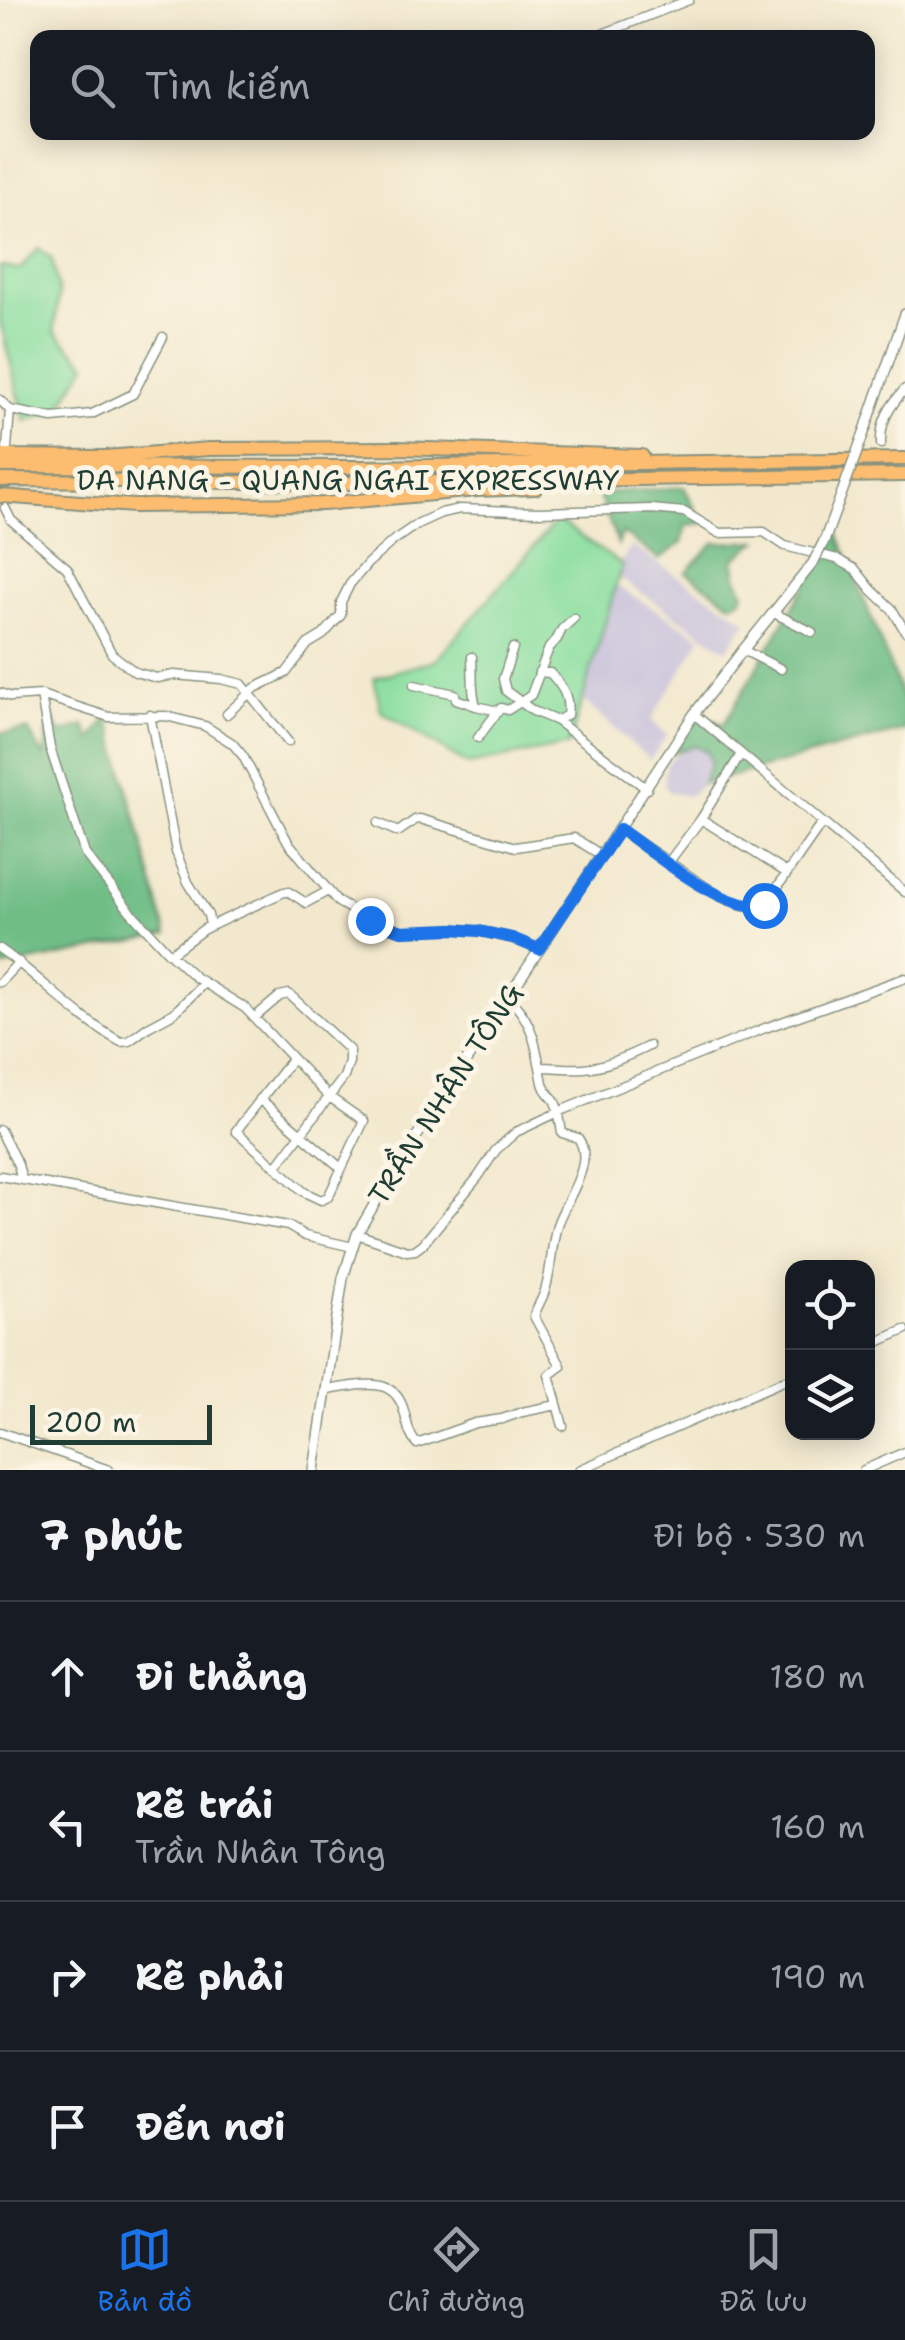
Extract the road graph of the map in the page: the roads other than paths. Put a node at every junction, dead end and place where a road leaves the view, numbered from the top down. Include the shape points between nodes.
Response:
1 (688, 0) edge
2 (612, 30) edge
3 (905, 314) edge
4 (163, 337) dead end
5 (905, 388) edge
6 (0, 400) edge
7 (10, 410) junction
8 (881, 444) dead end
9 (3, 452) edge
10 (905, 459) edge
11 (689, 460) junction
12 (0, 466) edge
13 (905, 475) edge
14 (0, 480) edge
15 (696, 480) junction
16 (3, 502) edge
17 (774, 613) junction
18 (574, 618) dead end
19 (905, 631) edge
20 (812, 632) dead end
21 (513, 648) dead end
22 (742, 650) junction
23 (472, 657) dead end
24 (781, 669) dead end
25 (539, 672) junction
26 (414, 684) dead end
27 (0, 692) edge
28 (250, 692) junction
29 (41, 695) junction
30 (521, 701) junction
31 (476, 706) junction
32 (498, 710) junction
33 (226, 714) dead end
34 (694, 714) junction
35 (150, 716) junction
36 (557, 721) junction
37 (478, 738) dead end
38 (288, 742) dead end
39 (742, 754) junction
40 (646, 789) junction
41 (701, 819) junction
42 (378, 823) dead end
43 (822, 823) junction
44 (620, 829) junction
45 (601, 855) junction
46 (668, 863) junction
47 (786, 874) junction
48 (328, 891) junction
49 (905, 892) edge
50 (210, 925) junction
51 (0, 949) edge
52 (539, 949) junction
53 (170, 954) junction
54 (18, 962) junction
55 (905, 978) edge
56 (0, 982) edge
57 (204, 983) junction
58 (507, 997) junction
59 (254, 1018) junction
60 (649, 1046) dead end
61 (292, 1060) junction
62 (541, 1067) junction
63 (328, 1096) junction
64 (260, 1099) junction
65 (558, 1112) junction
66 (0, 1130) edge
67 (301, 1132) junction
68 (276, 1168) junction
69 (341, 1168) junction
70 (0, 1176) edge
71 (22, 1180) junction
72 (357, 1234) junction
73 (353, 1247) junction
74 (905, 1330) edge
75 (875, 1343) edge
76 (785, 1380) edge
77 (326, 1390) junction
78 (557, 1405) junction
79 (563, 1426) dead end
80 (0, 1432) edge
81 (905, 1452) edge
82 (110, 1470) edge
83 (314, 1470) edge
84 (579, 1470) edge
85 (864, 1470) edge

1 - 2 street
3 - 17 street, TRẦN NHÂN TÔNG, bridge via 825,539
4 - 7 street via 132,394 106,408 54,418
5 - 8 street via 887,412
6 - 7 street
7 - 9 street
9 - 11 highway via 105,457 398,448
10 - 11 highway
11 - 12 highway, DA NANG - QUANG NGAI EXPRESSWAY
13 - 15 highway
14 - 15 highway, DA NANG - QUANG NGAI EXPRESSWAY
15 - 16 highway via 323,504
16 - 28 street via 11,520 67,568 112,654 157,678 221,679
17 - 20 street
17 - 22 street, TRẦN NHÂN TÔNG
18 - 25 street
19 - 28 street via 855,569 785,546 764,532 719,533 679,511 460,509 429,517 394,540 350,584 341,615 323,635 286,673
21 - 30 street via 503,688
22 - 24 street
22 - 34 street, TRẦN NHÂN TÔNG
23 - 31 street
25 - 30 street via 532,695
25 - 36 street via 550,673 569,703
26 - 31 street
27 - 29 street via 11,698
28 - 33 street
28 - 38 street
29 - 35 street via 109,717
29 - 53 street via 50,748 85,854
30 - 32 street
30 - 36 street
31 - 32 street
32 - 37 street
34 - 39 street
34 - 40 street, TRẦN NHÂN TÔNG
35 - 48 street via 205,726 232,743 288,842
35 - 50 street via 176,852
36 - 40 street
39 - 41 street
39 - 43 street
40 - 44 street, TRẦN NHÂN TÔNG
41 - 46 street
41 - 47 street
42 - 45 street via 398,832 420,819 516,847 574,838
43 - 47 street
43 - 49 street
44 - 45 street, TRẦN NHÂN TÔNG
44 - 46 street
45 - 52 street, TRẦN NHÂN TÔNG
46 - 47 street via 718,895 757,906 768,902
48 - 50 street via 306,903 284,892
48 - 52 street via 353,912 402,931 479,931
50 - 53 street
51 - 54 street
52 - 58 street, TRẦN NHÂN TÔNG
53 - 57 street
54 - 56 street
54 - 57 street via 121,1042 174,1013
55 - 65 street
57 - 59 street
58 - 62 street via 528,1020
58 - 72 street, TRẦN NHÂN TÔNG
59 - 61 street
59 - 63 street via 289,994 349,1050 347,1070
60 - 62 street via 600,1066
61 - 63 street
61 - 64 street
62 - 65 street
63 - 67 street
63 - 69 street via 364,1124
64 - 67 street
64 - 68 street via 236,1130
65 - 72 street via 496,1150 415,1250
65 - 78 street via 563,1135 578,1138 584,1148 534,1316 561,1366 549,1374
66 - 71 street
67 - 68 street
67 - 69 street
68 - 69 street via 321,1200
70 - 71 street
71 - 73 street via 288,1226
72 - 73 street, TRẦN NHÂN TÔNG
73 - 77 street, TRẦN NHÂN TÔNG
74 - 75 street
76 - 84 street
77 - 78 street via 392,1390 417,1444 475,1422
77 - 83 street, TRẦN NHÂN TÔNG
78 - 79 street
80 - 82 street
81 - 85 street

